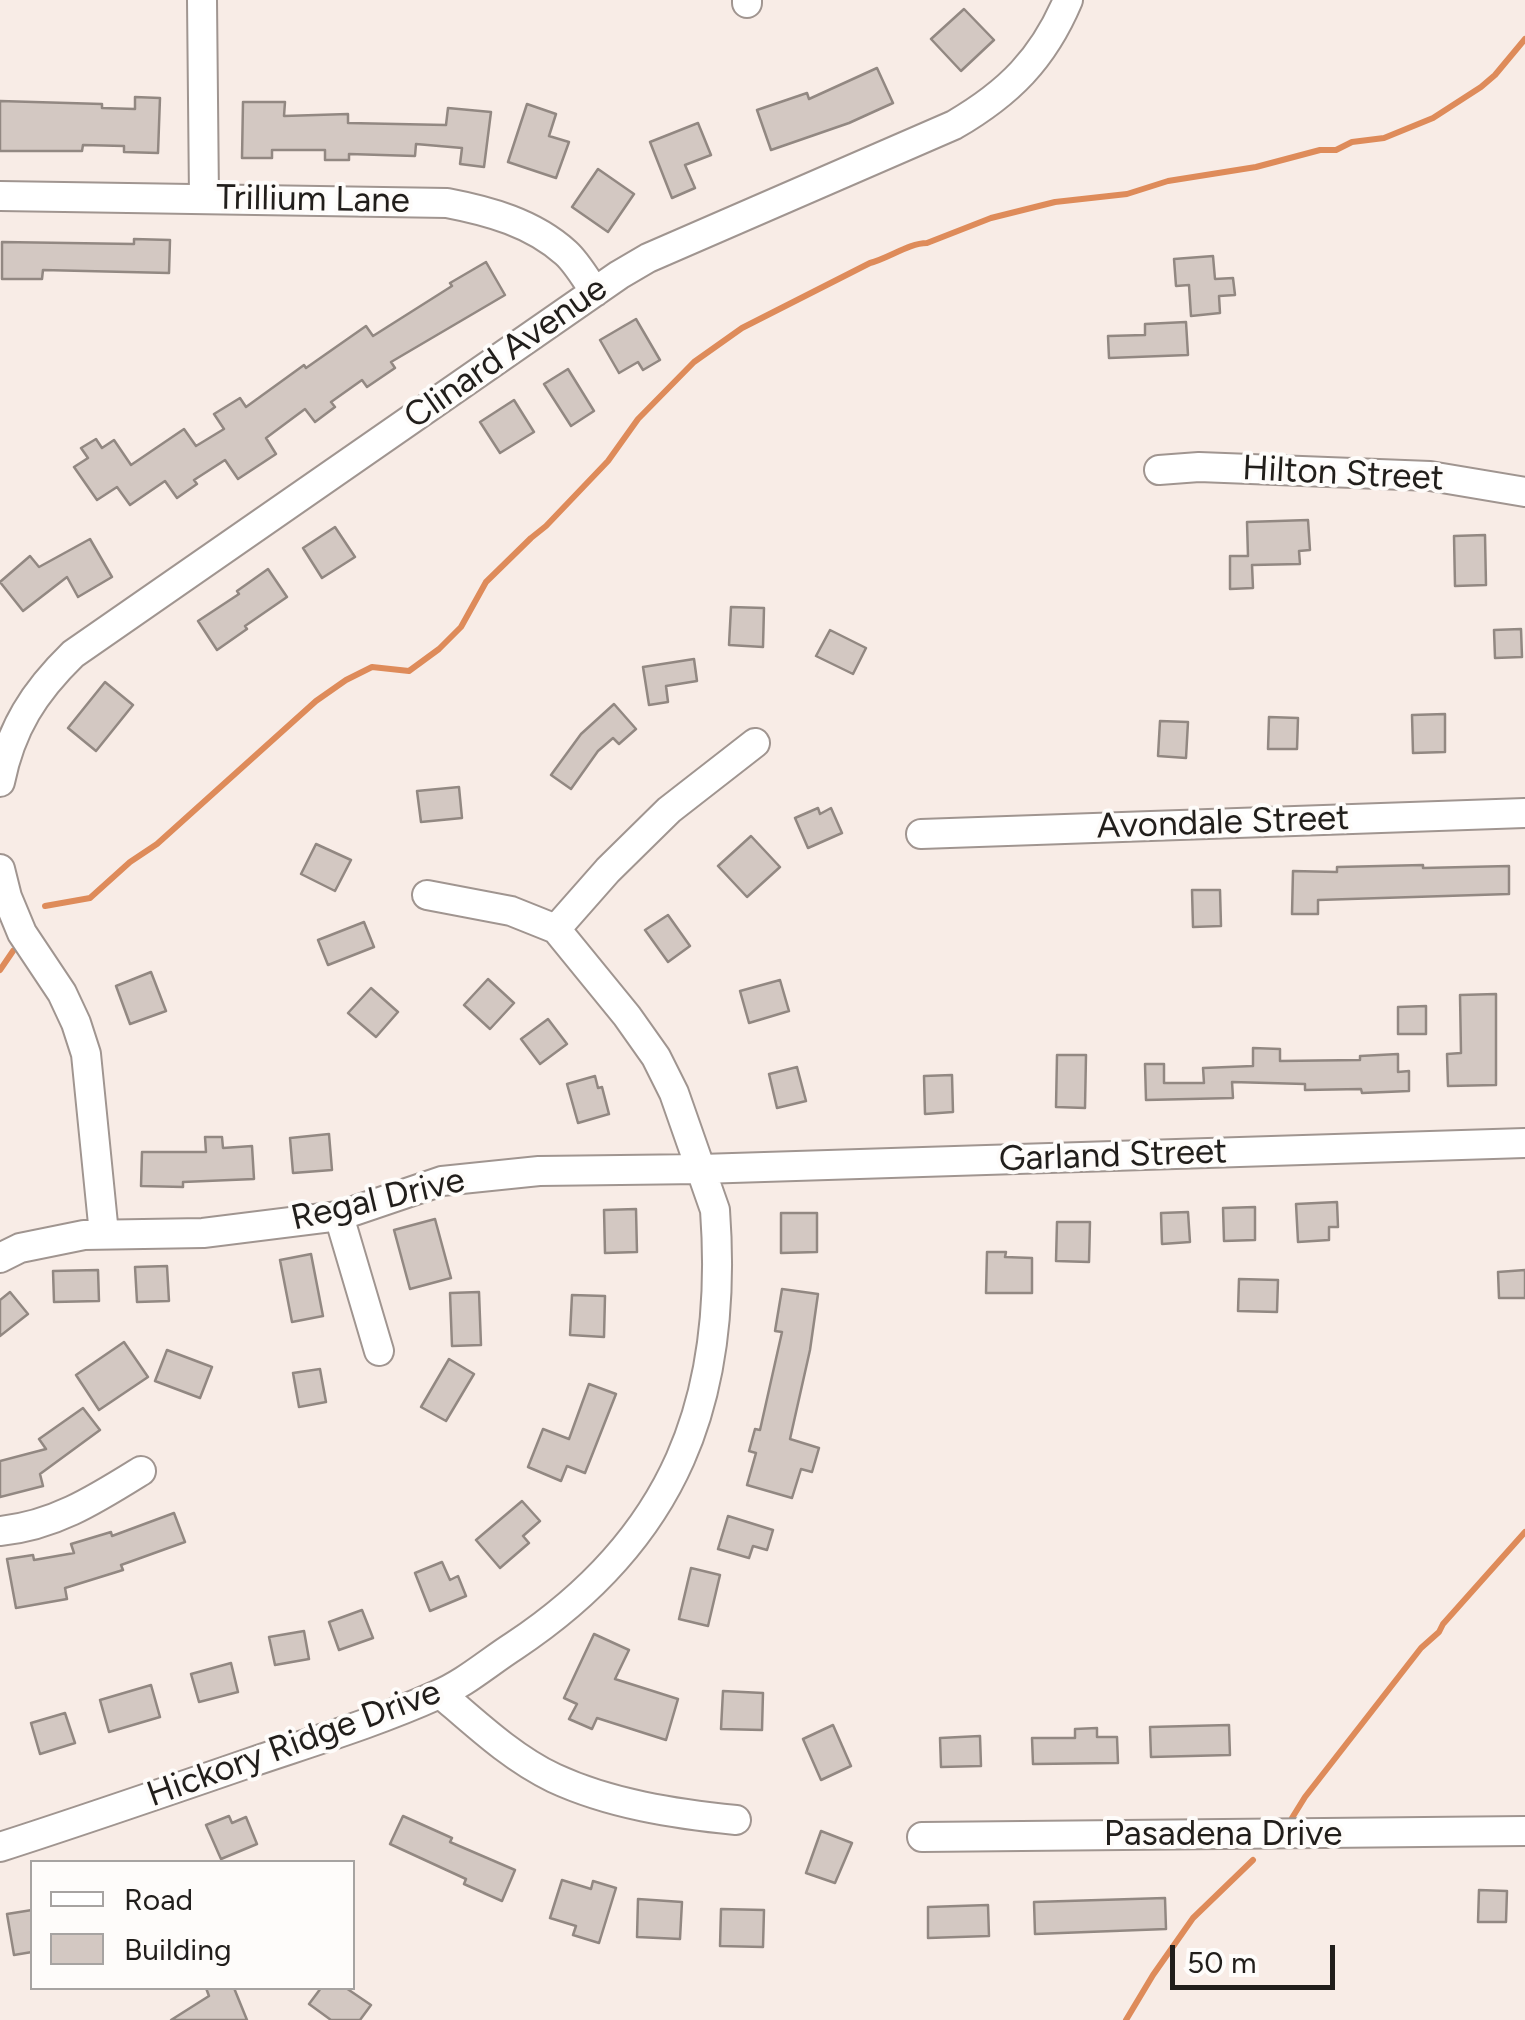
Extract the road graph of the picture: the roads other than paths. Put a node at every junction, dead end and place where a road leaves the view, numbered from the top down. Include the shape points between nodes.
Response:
1 (202, 0) edge
2 (1068, 0) edge
3 (0, 196) edge
4 (204, 198) junction
5 (595, 292) junction
6 (1159, 470) dead end
7 (1525, 492) edge
8 (756, 743) dead end
9 (0, 782) edge
10 (1525, 813) edge
11 (921, 834) dead end
12 (0, 869) edge
13 (427, 895) dead end
14 (556, 929) junction
15 (1525, 1143) edge
16 (701, 1169) junction
17 (339, 1216) junction
18 (104, 1234) junction
19 (0, 1258) edge
20 (379, 1351) dead end
21 (140, 1471) dead end
22 (0, 1532) edge
23 (441, 1694) junction
24 (736, 1820) dead end
25 (1525, 1831) edge
26 (922, 1838) dead end
27 (0, 1847) edge

1 - 4 street
2 - 5 street, Clinard Avenue via 1036,58 986,106 648,258
3 - 4 street, Trillium Lane
4 - 5 street, Trillium Lane via 480,209 568,254
5 - 9 street, Clinard Avenue via 73,654 32,698
6 - 7 street, Hilton Street via 1430,476
8 - 14 street via 669,810
10 - 11 street, Avondale Street
12 - 18 street via 22,932 62,993 86,1054
13 - 14 street, Hickory Ridge Drive via 511,910
14 - 16 street, Hickory Ridge Drive via 656,1057
15 - 16 street, Garland Street
16 - 17 street, Regal Drive via 539,1171 442,1181
16 - 23 street, Hickory Ridge Drive via 715,1210 713,1351 696,1416 663,1494 642,1528 581,1595
17 - 18 street, Regal Drive via 203,1232
17 - 20 street
18 - 19 street, Regal Drive via 20,1248
21 - 22 street via 81,1508
23 - 24 street via 554,1778 650,1808
23 - 27 street, Hickory Ridge Drive
25 - 26 street, Pasadena Drive

